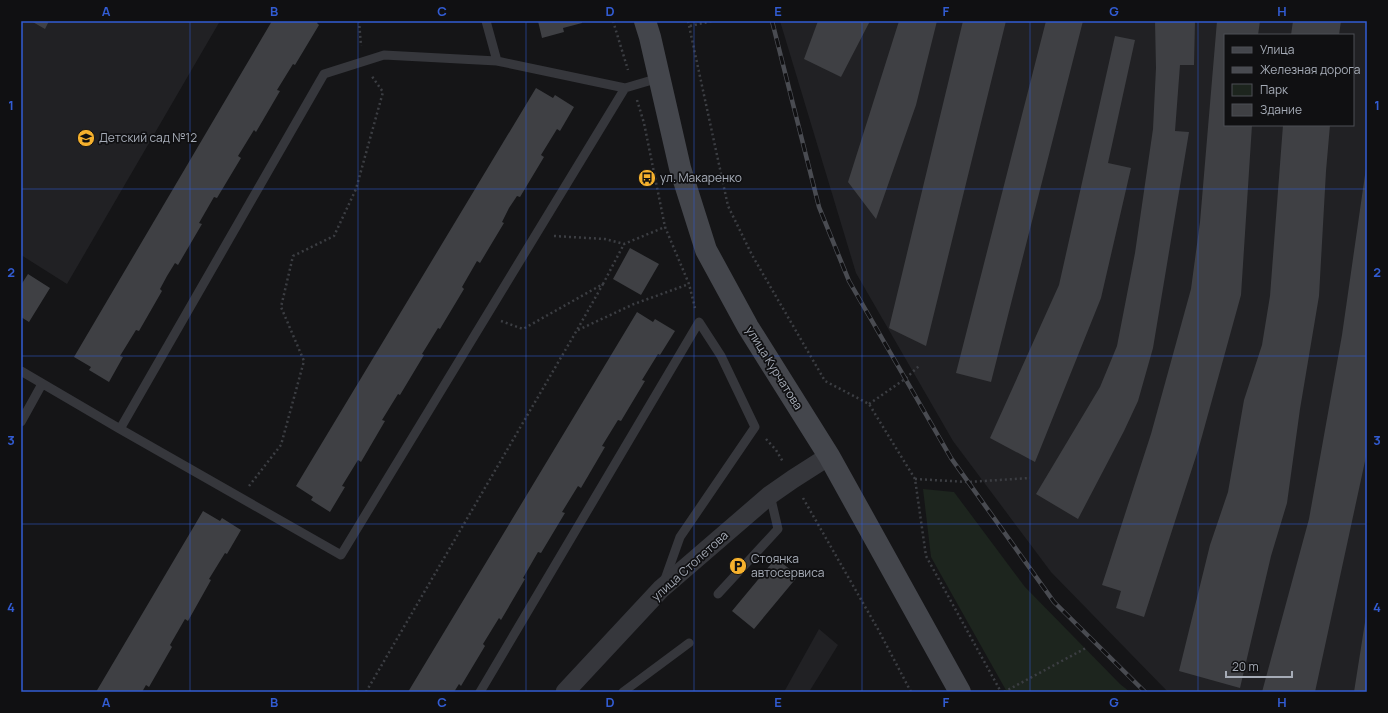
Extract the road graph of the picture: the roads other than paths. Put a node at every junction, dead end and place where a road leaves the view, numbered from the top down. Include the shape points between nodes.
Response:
1 (486, 21) edge
2 (646, 21) edge
3 (497, 61) junction
4 (660, 78) junction
5 (629, 86) junction
6 (21, 371) edge
7 (42, 384) junction
8 (21, 422) edge
9 (120, 429) junction
10 (829, 456) junction
11 (770, 496) junction
12 (662, 589) junction
13 (718, 594) dead end
14 (689, 642) dead end
15 (480, 692) edge
16 (565, 692) edge
17 (623, 692) edge
18 (960, 692) edge

1 - 3 lane
2 - 4 main road, улица Курчатова
3 - 5 lane
3 - 9 lane via 384,56 324,74
4 - 5 lane
4 - 10 main road, улица Курчатова via 680,168 706,250 748,327
5 - 9 lane via 535,235 341,555
6 - 7 lane
7 - 8 lane
7 - 9 lane
10 - 11 street, улица Столетова
10 - 18 main road, улица Курчатова
11 - 12 street, улица Столетова
11 - 13 lane via 778,529
12 - 15 lane via 680,537 755,427 721,356 699,322
12 - 16 street, улица Столетова
14 - 17 lane

